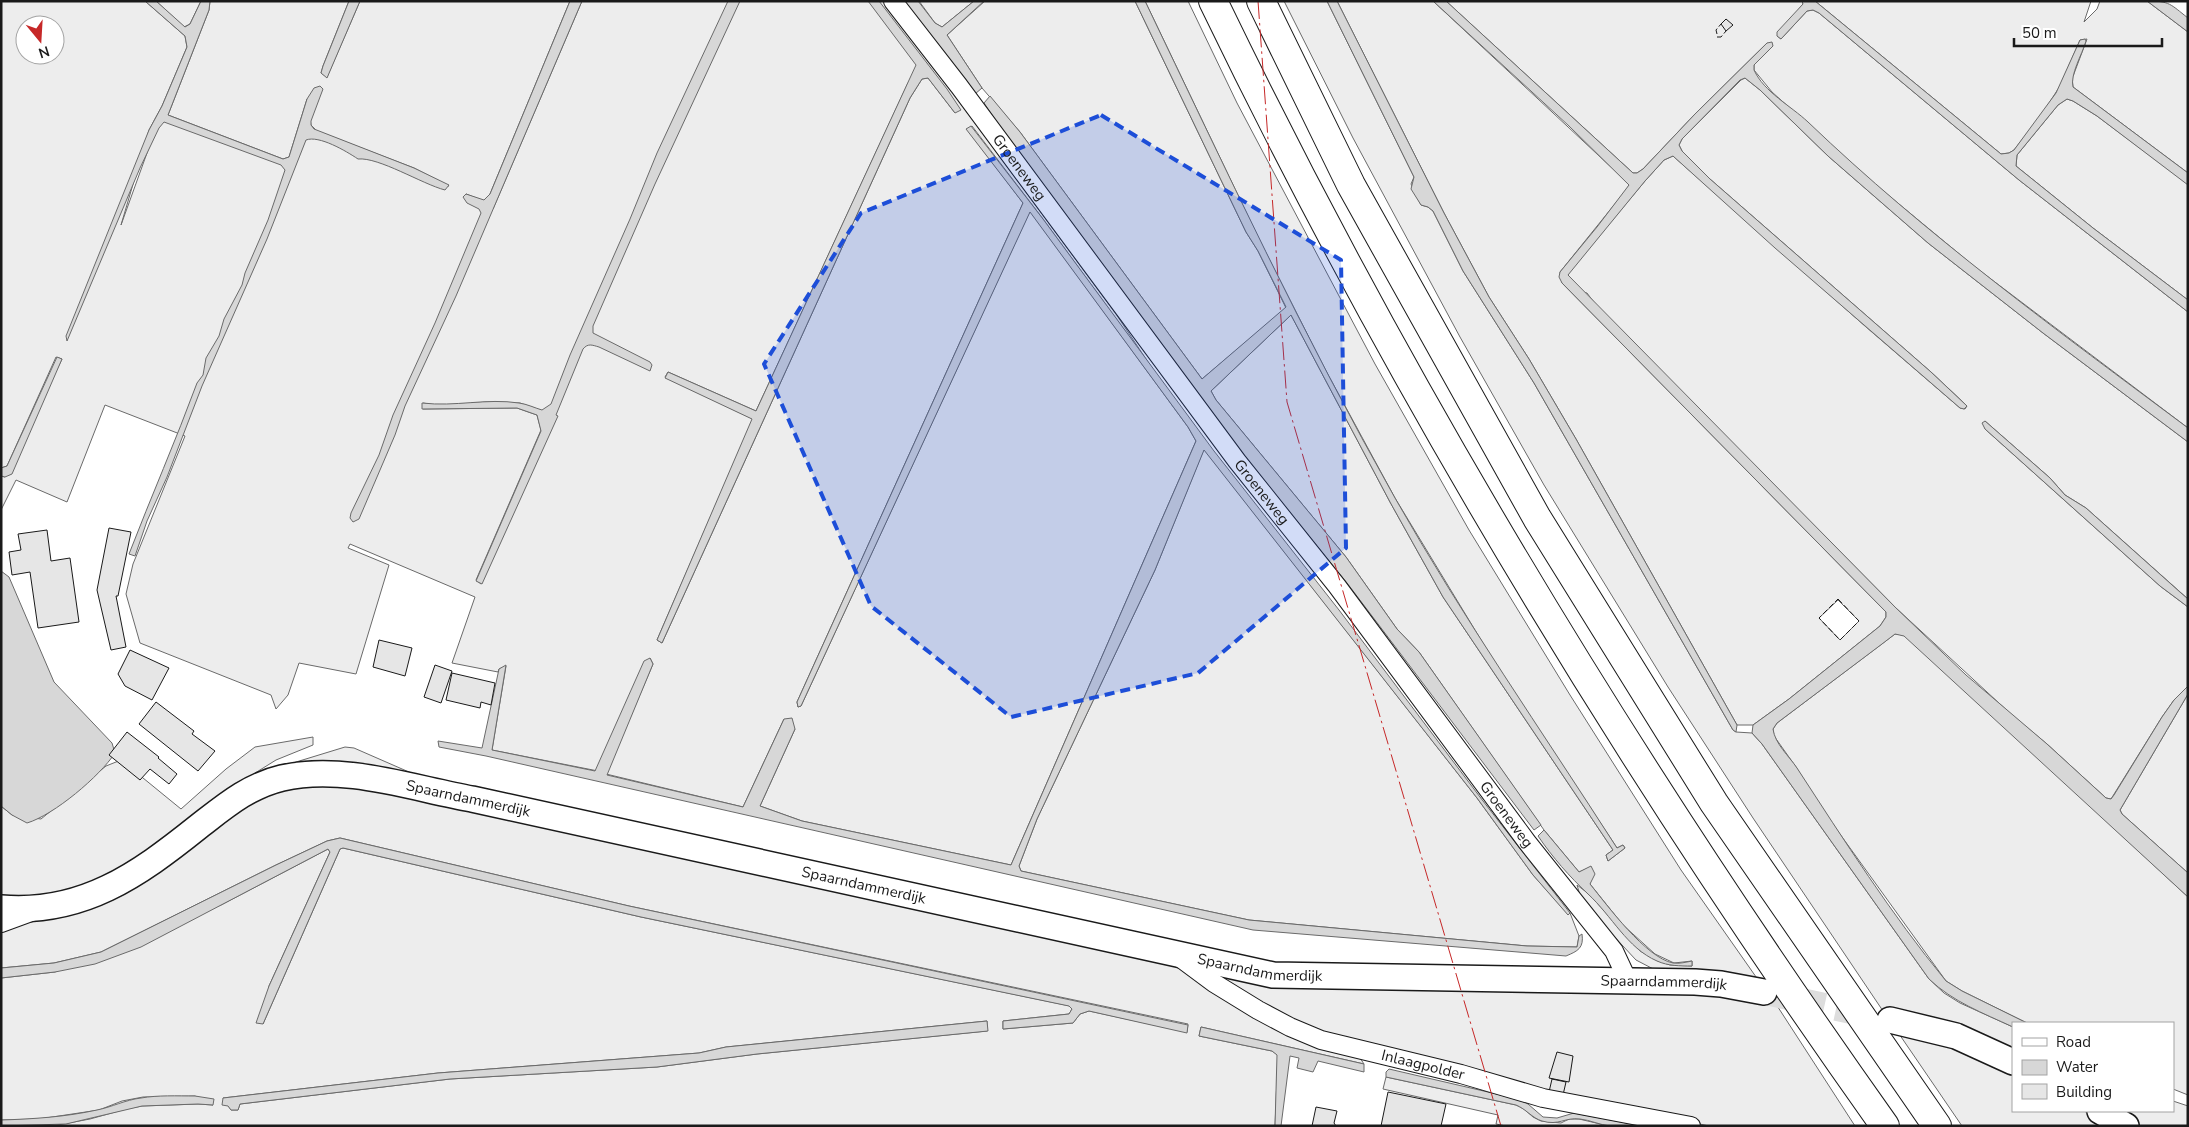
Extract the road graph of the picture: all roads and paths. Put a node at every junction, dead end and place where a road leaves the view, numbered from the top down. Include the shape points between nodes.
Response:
1 (893, 1) edge
2 (1213, 1) edge
3 (1262, 1) edge
4 (1, 908) edge
5 (42, 908) junction
6 (1, 923) edge
7 (1175, 953) junction
8 (1628, 982) junction
9 (1764, 992) tunnel mouth
10 (1890, 1020) tunnel mouth
11 (2012, 1062) edge
12 (2102, 1112) edge
13 (1691, 1126) edge
14 (1885, 1126) edge
15 (1937, 1126) edge
16 (2126, 1126) edge

1 - 8 street, Groeneweg via 1237,461 1337,586 1527,842 1614,951
2 - 14 highway via 1314,204 1437,427 1522,572 1686,833
3 - 15 highway via 1351,185 1537,518 1714,803
4 - 5 street, Spaarndammerdijk
5 - 6 street
5 - 7 street, Spaarndammerdijk via 86,898 128,879 232,800 253,788 281,778 326,774 472,799
7 - 8 street, Spaarndammerdijk via 1288,976
7 - 13 street, Inlaagpolder via 1208,979 1258,1010 1322,1040 1543,1098
8 - 9 street, Spaarndammerdijk via 1712,984
10 - 11 street via 1956,1036
12 - 16 street

